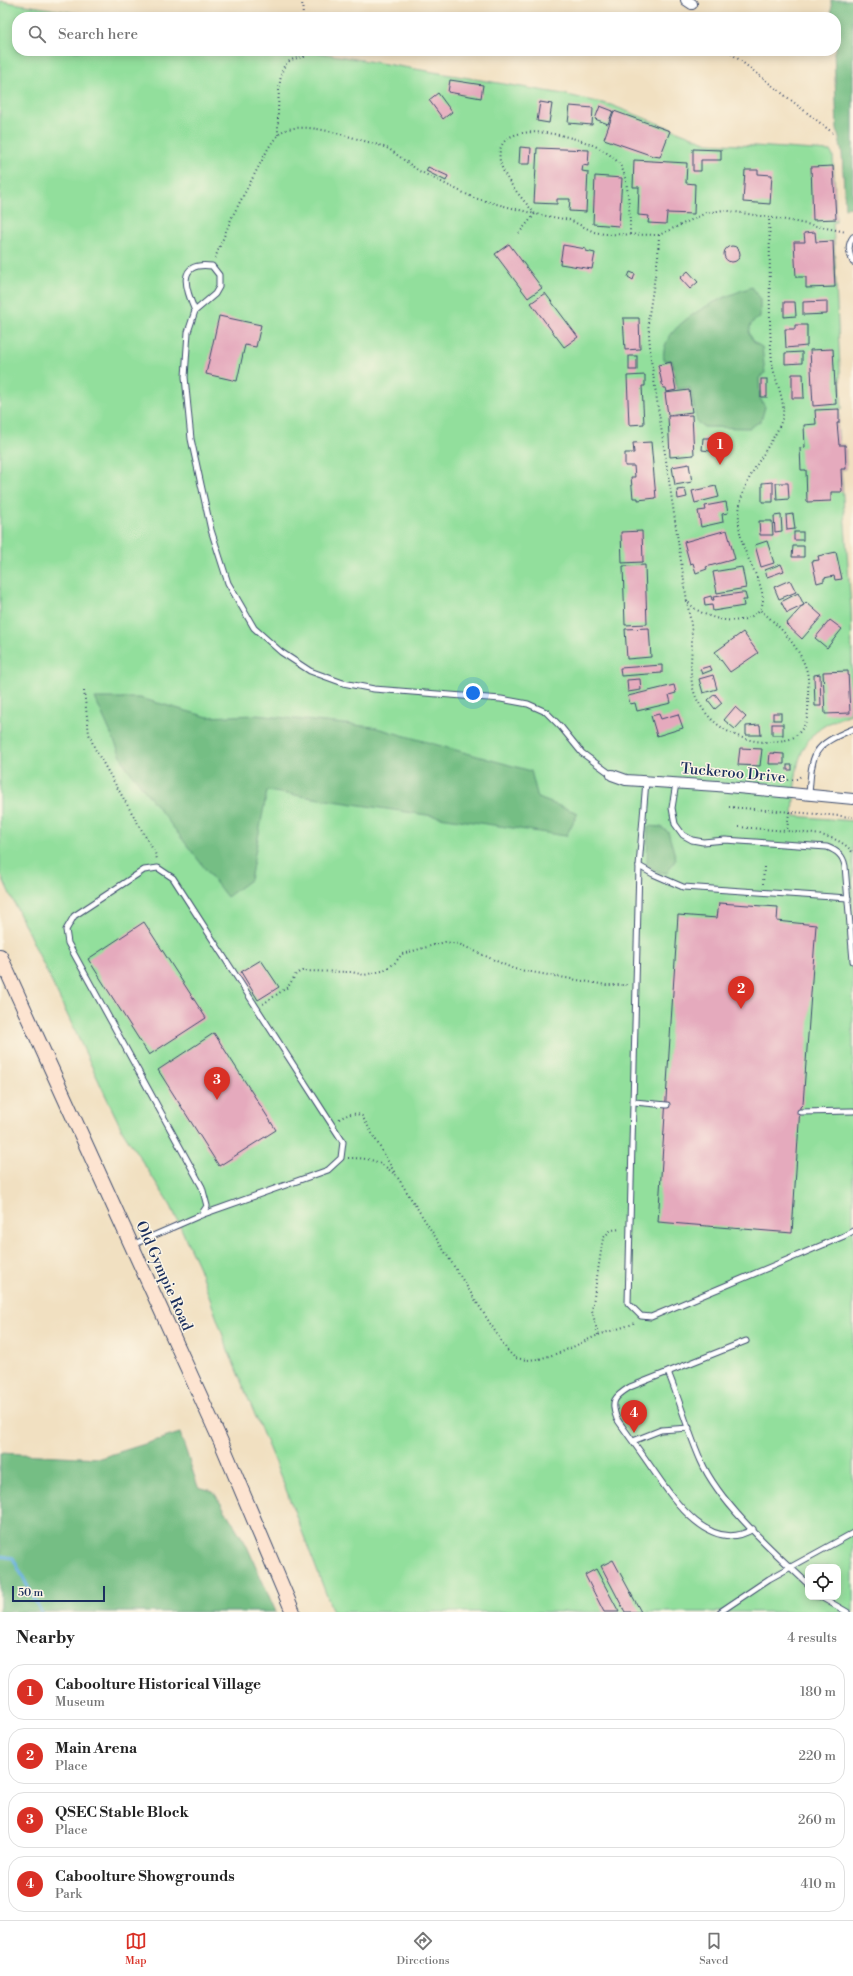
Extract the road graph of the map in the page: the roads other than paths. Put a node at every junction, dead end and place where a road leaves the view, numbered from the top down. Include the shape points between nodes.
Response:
1 (853, 237) edge
2 (853, 262) edge
3 (195, 311) junction
4 (853, 729) edge
5 (612, 775) joint
6 (646, 781) junction
7 (676, 783) junction
8 (809, 795) junction
9 (853, 799) edge
10 (639, 866) junction
11 (848, 898) junction
12 (0, 956) edge
13 (853, 960) edge
14 (634, 1102) junction
15 (667, 1105) dead end
16 (853, 1111) edge
17 (800, 1112) dead end
18 (201, 1215) junction
19 (853, 1231) edge
20 (131, 1245) junction
21 (746, 1341) dead end
22 (668, 1372) junction
23 (689, 1428) junction
24 (633, 1441) junction
25 (753, 1529) junction
26 (853, 1533) edge
27 (790, 1567) junction
28 (805, 1581) edge
29 (826, 1600) edge
30 (293, 1612) edge
31 (720, 1612) edge
32 (847, 1612) edge

1 - 2 lane via 849,247
3 - 3 lane via 185,283 187,273 201,264 212,266 219,275 219,287
3 - 5 lane via 188,332 185,378 191,439 211,530 228,583 254,628 281,652 304,667 343,683 374,689 501,699 528,704 546,712 582,753
4 - 8 lane via 828,740 817,751 811,772
5 - 6 street, Tuckeroo Drive via 626,780
6 - 7 street, Tuckeroo Drive
6 - 10 lane
7 - 8 street, Tuckeroo Drive
7 - 11 lane via 672,808 675,824 683,836 703,842 725,840 827,847 844,859
8 - 9 street, Tuckeroo Drive
10 - 11 lane via 683,887
10 - 14 lane
11 - 13 lane
12 - 20 main road, Old Gympie Road
14 - 15 lane
14 - 19 lane via 627,1294 628,1302 641,1316 651,1317
16 - 17 lane
18 - 18 lane via 207,1206 202,1187 68,943 66,930 74,916 144,870 158,868 173,878 343,1142 341,1158 328,1170
18 - 20 lane
20 - 30 main road, Old Gympie Road via 222,1444
21 - 22 lane
22 - 23 lane
22 - 24 lane via 630,1387 613,1401 617,1419
23 - 24 lane via 661,1430
23 - 25 lane via 701,1462 712,1480 733,1509
24 - 25 lane via 665,1488 698,1523 708,1530 721,1534 741,1534
25 - 27 lane
26 - 27 lane
27 - 28 lane
27 - 31 lane
29 - 32 lane

